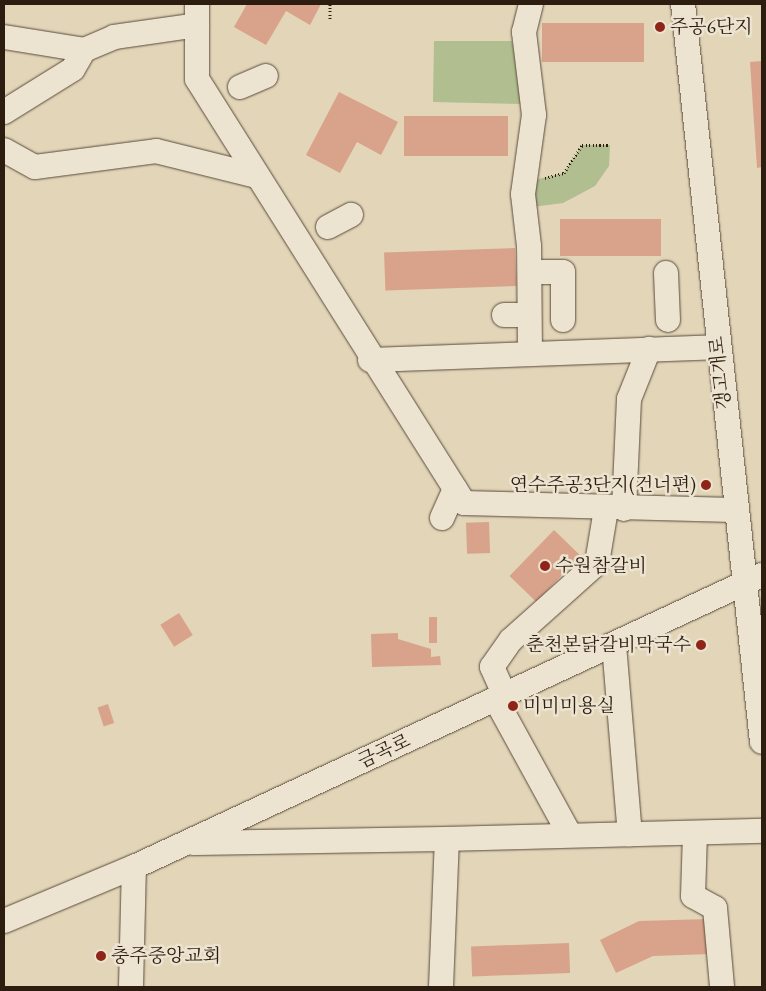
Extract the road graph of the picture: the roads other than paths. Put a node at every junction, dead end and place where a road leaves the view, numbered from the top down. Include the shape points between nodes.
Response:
1 (531, 4) edge
2 (683, 4) edge
3 (197, 15) edge
4 (4, 37) edge
5 (84, 50) junction
6 (266, 76) dead end
7 (240, 87) dead end
8 (4, 112) edge
9 (4, 150) edge
10 (257, 176) junction
11 (352, 215) dead end
12 (328, 227) dead end
13 (530, 272) junction
14 (666, 273) dead end
15 (504, 315) dead end
16 (529, 315) junction
17 (563, 320) dead end
18 (668, 320) dead end
19 (717, 347) junction
20 (649, 350) junction
21 (530, 354) junction
22 (370, 360) junction
23 (455, 489) junction
24 (615, 509) junction
25 (734, 510) junction
26 (442, 518) dead end
27 (754, 580) edge
28 (614, 645) junction
29 (500, 698) junction
30 (762, 742) edge
31 (762, 831) edge
32 (695, 833) junction
33 (630, 834) junction
34 (570, 835) junction
35 (447, 839) junction
36 (185, 843) junction
37 (134, 867) junction
38 (4, 921) edge
39 (131, 987) edge
40 (441, 987) edge
41 (722, 987) edge

1 - 13 street via 524,32 534,115 523,194
2 - 19 street, 갱고개로
3 - 5 street via 114,37
3 - 10 street via 197,79
4 - 5 street
5 - 8 street via 73,69
6 - 7 street
9 - 10 street via 35,167 156,151
10 - 22 street
11 - 12 street
13 - 16 street
13 - 17 street via 563,272
14 - 18 street
15 - 16 street
16 - 21 street
19 - 20 street
19 - 25 street, 갱고개로
20 - 21 street
20 - 24 street via 628,399
21 - 22 street
22 - 23 street
23 - 24 street via 464,503
23 - 26 street
24 - 25 street
24 - 29 street via 597,563 511,640 492,667
25 - 27 street, 갱고개로
27 - 28 street, 금곡로
27 - 30 street, 갱고개로
28 - 29 street, 금곡로
28 - 33 street
29 - 34 street
29 - 36 street, 금곡로
31 - 32 street
32 - 33 street
32 - 41 street via 693,896 715,908
33 - 34 street
34 - 35 street
35 - 36 street
35 - 40 street
36 - 37 street, 금곡로
37 - 38 street, 금곡로
37 - 39 street

